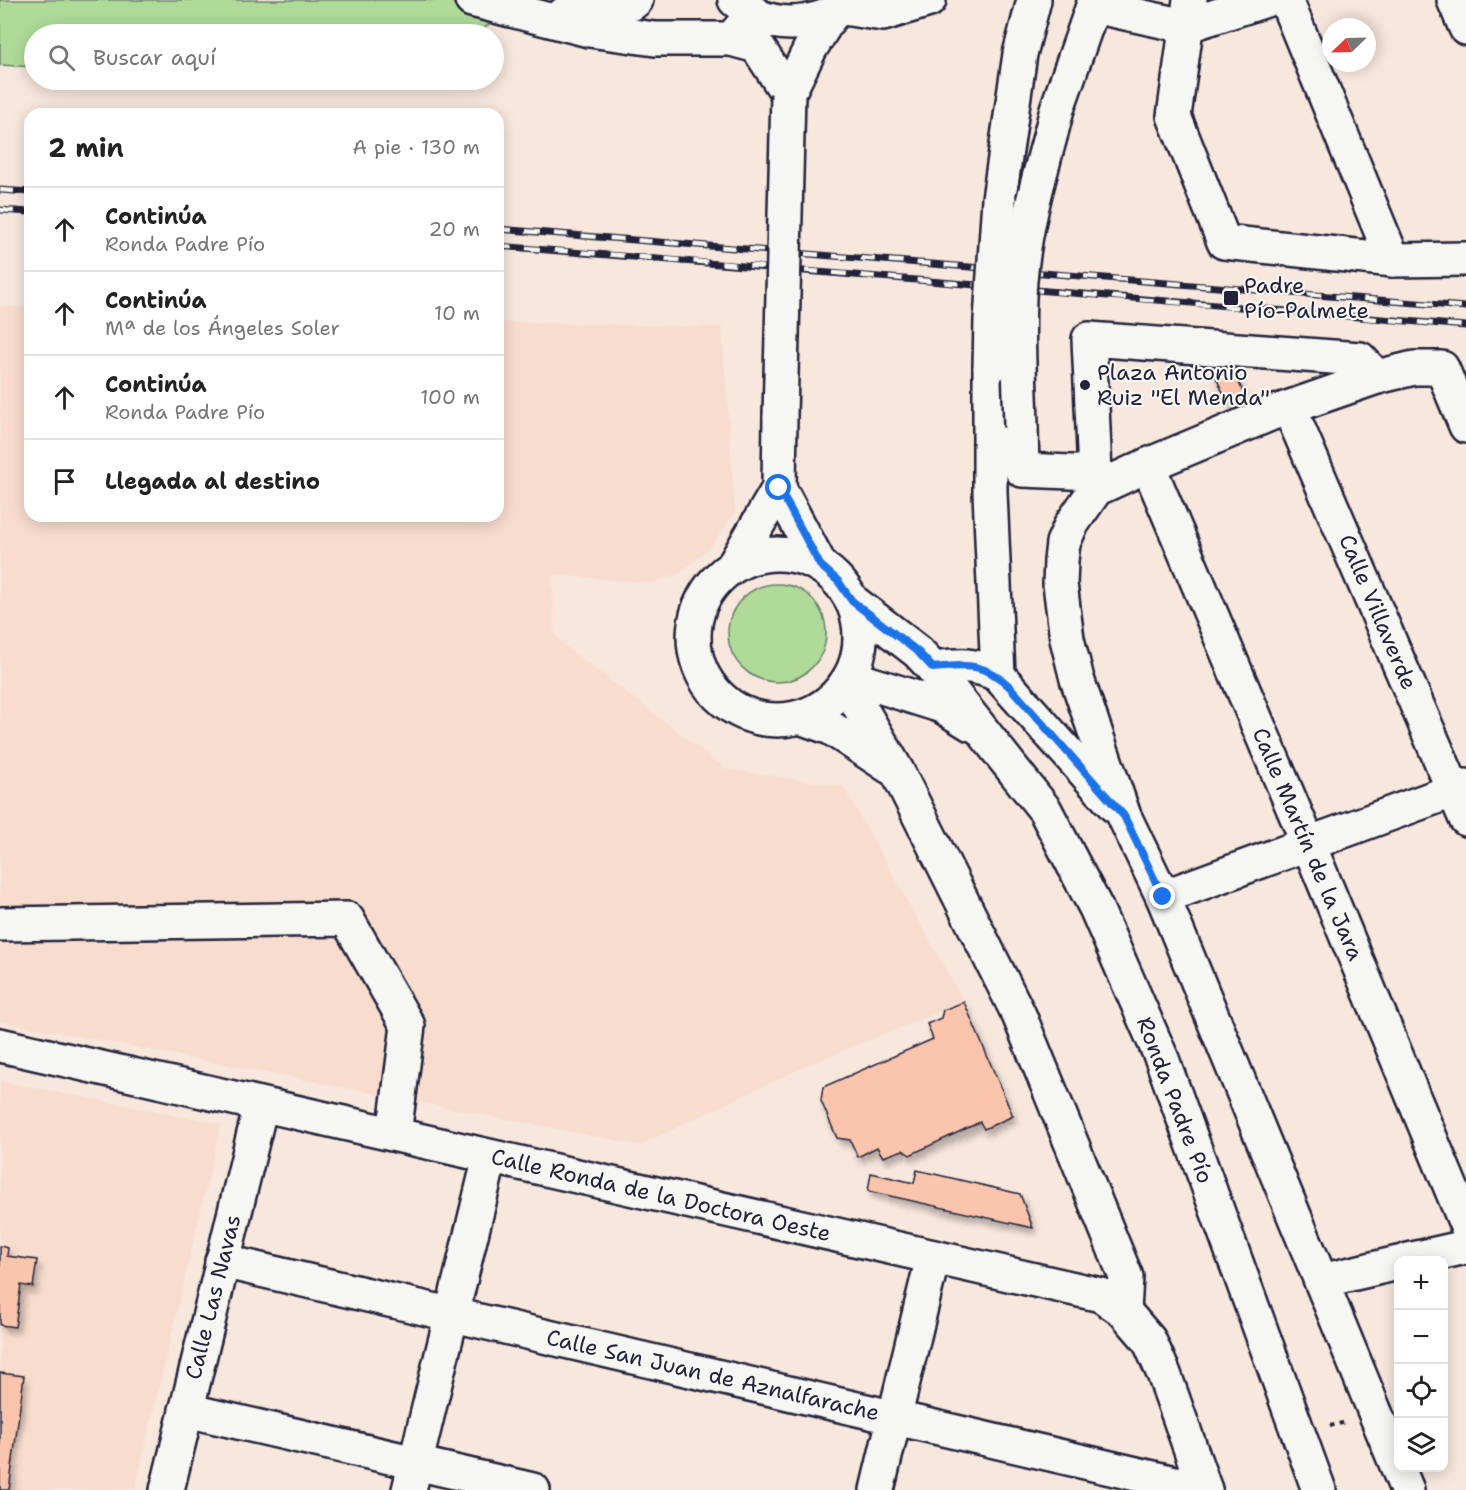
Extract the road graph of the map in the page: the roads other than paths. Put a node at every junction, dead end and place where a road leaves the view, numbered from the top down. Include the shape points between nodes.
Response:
1 (472, 0) edge
2 (636, 0) edge
3 (929, 0) edge
4 (1034, 0) edge
5 (1266, 0) edge
6 (1286, 0) edge
7 (1454, 0) edge
8 (842, 8) edge
9 (514, 12) junction
10 (1188, 13) edge
11 (747, 23) edge
12 (1466, 28) edge
13 (788, 94) junction
14 (1466, 259) edge
15 (1393, 260) junction
16 (1377, 377) junction
17 (1283, 411) junction
18 (1465, 419) edge
19 (1148, 465) junction
20 (1096, 481) junction
21 (779, 488) junction
22 (734, 565) junction
23 (820, 565) junction
24 (852, 601) junction
25 (933, 668) junction
26 (998, 675) junction
27 (848, 680) junction
28 (800, 717) junction
29 (986, 733) junction
30 (897, 771) junction
31 (1462, 798) edge
32 (1124, 816) junction
33 (1308, 843) junction
34 (1163, 897) junction
35 (0, 924) edge
36 (0, 1045) edge
37 (261, 1105) junction
38 (394, 1134) junction
39 (490, 1157) junction
40 (1466, 1224) edge
41 (1466, 1247) edge
42 (1426, 1256) edge
43 (933, 1257) junction
44 (222, 1261) junction
45 (1394, 1264) edge
46 (1321, 1281) junction
47 (1124, 1311) junction
48 (452, 1314) junction
49 (186, 1410) junction
50 (894, 1417) junction
51 (412, 1477) edge
52 (167, 1490) edge
53 (533, 1490) edge
54 (877, 1490) edge
55 (1205, 1490) edge
56 (1319, 1490) edge
57 (1407, 1490) edge

1 - 9 street
2 - 9 street via 585,14
3 - 8 street via 883,14
4 - 26 street, bridge via 1020,54 999,199 991,320 990,493
5 - 10 street
6 - 15 street
7 - 12 street
8 - 11 street via 807,22
8 - 13 street via 810,49
9 - 11 street via 590,30 644,37
10 - 15 street via 1174,116 1224,242
10 - 20 street, bridge via 1093,6 1035,194 1020,280 1018,327 1023,481
11 - 13 street
13 - 21 street, bridge
14 - 15 street
16 - 17 street
16 - 18 street via 1414,368 1442,368
16 - 20 street via 1360,359 1089,339
17 - 19 street
17 - 31 street, Calle Villaverde via 1295,421
19 - 20 street
19 - 33 street, Calle Martín de la Jara
20 - 32 street via 1063,543 1060,584 1077,679
21 - 22 street
21 - 23 street
22 - 23 street via 753,556 774,553 798,556
22 - 28 street via 717,577 695,618 693,642 698,665 710,687 728,705 750,716 775,720
23 - 24 street
24 - 25 street, Ronda Padre Pío
24 - 27 street via 859,626 858,652
25 - 26 street via 965,665
25 - 29 street, Ronda Padre Pío
26 - 32 street
27 - 28 street via 826,704
27 - 29 street, Ronda Padre Pío via 942,706
27 - 30 street
28 - 30 street via 831,728
29 - 56 street, Ronda Padre Pío via 1045,810 1096,908 1162,1059
30 - 47 street via 1019,1015 1126,1276
31 - 33 street
32 - 34 street
33 - 34 street
33 - 40 street, Calle Martín de la Jara
34 - 46 street
35 - 38 street via 347,919 408,1026
36 - 37 street, Calle Ronda de la Doctora Oeste
37 - 38 street, Calle Ronda de la Doctora Oeste
37 - 44 street, Calle Las Navas
38 - 39 street, Calle Ronda de la Doctora Oeste
39 - 43 street, Calle Ronda de la Doctora Oeste
39 - 48 street
41 - 42 street
43 - 47 street, Calle Ronda de la Doctora Oeste via 1101,1295
43 - 50 street
44 - 48 street, Calle San Juan de Aznalfarache
44 - 49 street, Calle Las Navas
45 - 46 street
46 - 57 street
47 - 55 street, Calle Ronda de la Doctora Oeste via 1149,1340
48 - 50 street, Calle San Juan de Aznalfarache
48 - 51 street
49 - 51 street
49 - 52 street, Calle Las Navas
50 - 54 street
50 - 55 street, Calle San Juan de Aznalfarache
51 - 53 street

